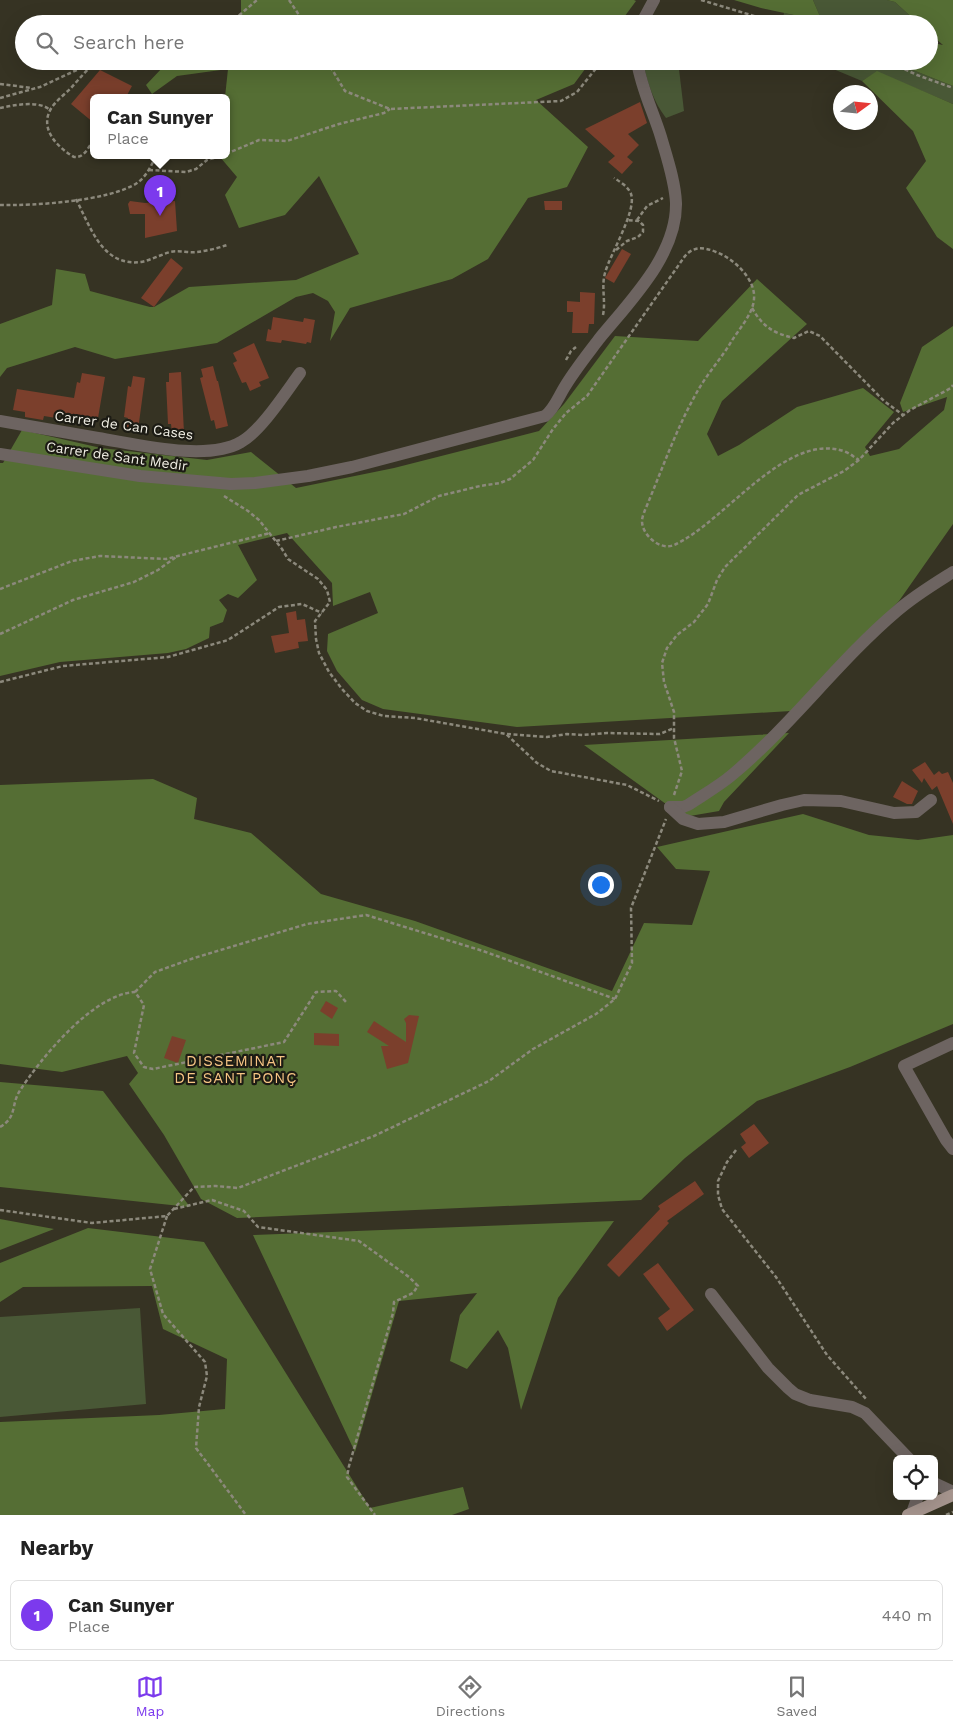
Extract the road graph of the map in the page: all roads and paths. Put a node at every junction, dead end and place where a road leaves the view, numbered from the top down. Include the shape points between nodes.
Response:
1 (257, 0) edge
2 (289, 0) edge
3 (654, 0) edge
4 (701, 0) edge
5 (240, 15) edge
6 (299, 15) edge
7 (646, 15) edge
8 (751, 15) edge
9 (78, 70) edge
10 (88, 70) edge
11 (333, 70) edge
12 (595, 70) edge
13 (639, 70) edge
14 (909, 70) edge
15 (0, 84) edge
16 (953, 88) edge
17 (34, 89) junction
18 (0, 98) edge
19 (0, 108) edge
20 (390, 109) junction
21 (50, 110) junction
22 (90, 145) edge
23 (230, 152) edge
24 (154, 159) edge
25 (210, 159) edge
26 (149, 170) junction
27 (614, 178) dead end
28 (675, 193) junction
29 (76, 199) junction
30 (0, 205) edge
31 (626, 220) junction
32 (637, 220) junction
33 (228, 245) dead end
34 (614, 251) junction
35 (752, 308) junction
36 (602, 320) dead end
37 (581, 345) dead end
38 (564, 364) dead end
39 (300, 373) dead end
40 (953, 385) edge
41 (903, 416) junction
42 (0, 421) edge
43 (0, 454) edge
44 (859, 460) junction
45 (205, 482) junction
46 (270, 533) junction
47 (276, 541) junction
48 (179, 555) junction
49 (953, 572) edge
50 (0, 588) edge
51 (322, 613) junction
52 (0, 634) edge
53 (0, 682) edge
54 (674, 728) junction
55 (506, 734) junction
56 (932, 800) dead end
57 (670, 806) junction
58 (134, 992) junction
59 (615, 999) junction
60 (347, 1003) dead end
61 (953, 1043) edge
62 (0, 1128) edge
63 (953, 1149) edge
64 (736, 1150) dead end
65 (0, 1210) edge
66 (173, 1210) junction
67 (167, 1216) junction
68 (711, 1294) dead end
69 (869, 1403) dead end
70 (905, 1455) edge
71 (938, 1485) edge
72 (953, 1494) edge
73 (916, 1500) edge
74 (953, 1512) edge
75 (910, 1514) edge
76 (246, 1515) edge
77 (375, 1515) edge
78 (946, 1515) edge

1 - 5 path
2 - 6 path
3 - 7 street
4 - 8 path
9 - 17 path
10 - 21 path
11 - 20 path via 345,91
12 - 20 path via 577,92 561,101
13 - 28 street, Carrer de Sant Medir
14 - 16 path
15 - 17 path
17 - 18 path
19 - 21 path via 33,105 46,106
20 - 23 path via 287,141 259,140
21 - 22 path via 48,121 53,141 74,157 81,156
24 - 26 path
25 - 26 path via 186,172
26 - 29 path via 137,183 122,190
27 - 31 path via 632,196
28 - 32 path via 649,205
28 - 45 street, Carrer de Sant Medir via 674,227 660,259 545,416 340,470 265,482
29 - 30 path via 32,205
29 - 33 path via 101,246 124,260 143,262 172,252 197,252
31 - 32 path
31 - 34 path
32 - 34 path via 642,225 642,234
34 - 36 path via 604,276
35 - 41 path via 760,321 776,333 794,338 809,331 820,336
35 - 44 path via 685,415 645,510 642,520 646,534 660,545 674,545 715,517 783,462 799,455 828,449 846,452
35 - 47 path via 754,288 741,270 724,254 703,248 691,250 587,396 566,413 533,460 515,476 500,483 439,496 404,514
37 - 38 path via 571,351
39 - 42 street, Carrer de Can Cases via 254,431 228,449 187,451 153,447
40 - 41 path
41 - 44 path
43 - 45 street, Carrer de Sant Medir via 140,476
44 - 54 path via 844,472 798,496 757,534 725,567 708,604 694,622 667,648 662,663 664,682 674,712
45 - 46 path via 248,511
46 - 47 path
46 - 48 path
47 - 51 path via 288,559 318,578 327,590 330,602
48 - 50 path via 166,559 100,556 72,561
48 - 52 path via 134,582 73,600
49 - 57 street via 896,612 733,775 688,805
51 - 53 path via 302,604 279,607 228,640 168,657 63,666
51 - 55 path via 315,621 319,653 342,689 367,711
54 - 55 path via 660,734 546,737
54 - 57 path via 682,771
55 - 57 path via 537,763 551,771 628,785
56 - 57 street via 916,812 894,812 841,801 804,800 724,822 698,824 683,819
57 - 59 path via 631,908 632,963
58 - 59 path via 156,972 194,958 307,924 366,915 483,951
58 - 60 path via 144,1005 134,1053 144,1067 153,1069 284,1042 316,992 336,991
58 - 62 path via 109,999 89,1012 39,1062 18,1094 13,1116
59 - 66 path via 596,1014 533,1049 489,1081 374,1136 238,1188 194,1187
61 - 63 street via 904,1066
64 - 69 path via 718,1181 722,1209 776,1277 827,1355
65 - 67 path via 92,1223
66 - 67 path
66 - 77 path via 212,1200 244,1211 258,1227 359,1241 418,1286 413,1293 394,1302 349,1466 347,1477
67 - 76 path via 150,1269 163,1314 205,1362 207,1376 199,1407 196,1448
68 - 70 street via 768,1368 795,1394 866,1413
71 - 72 street
72 - 75 main road
73 - 75 street
74 - 78 path

